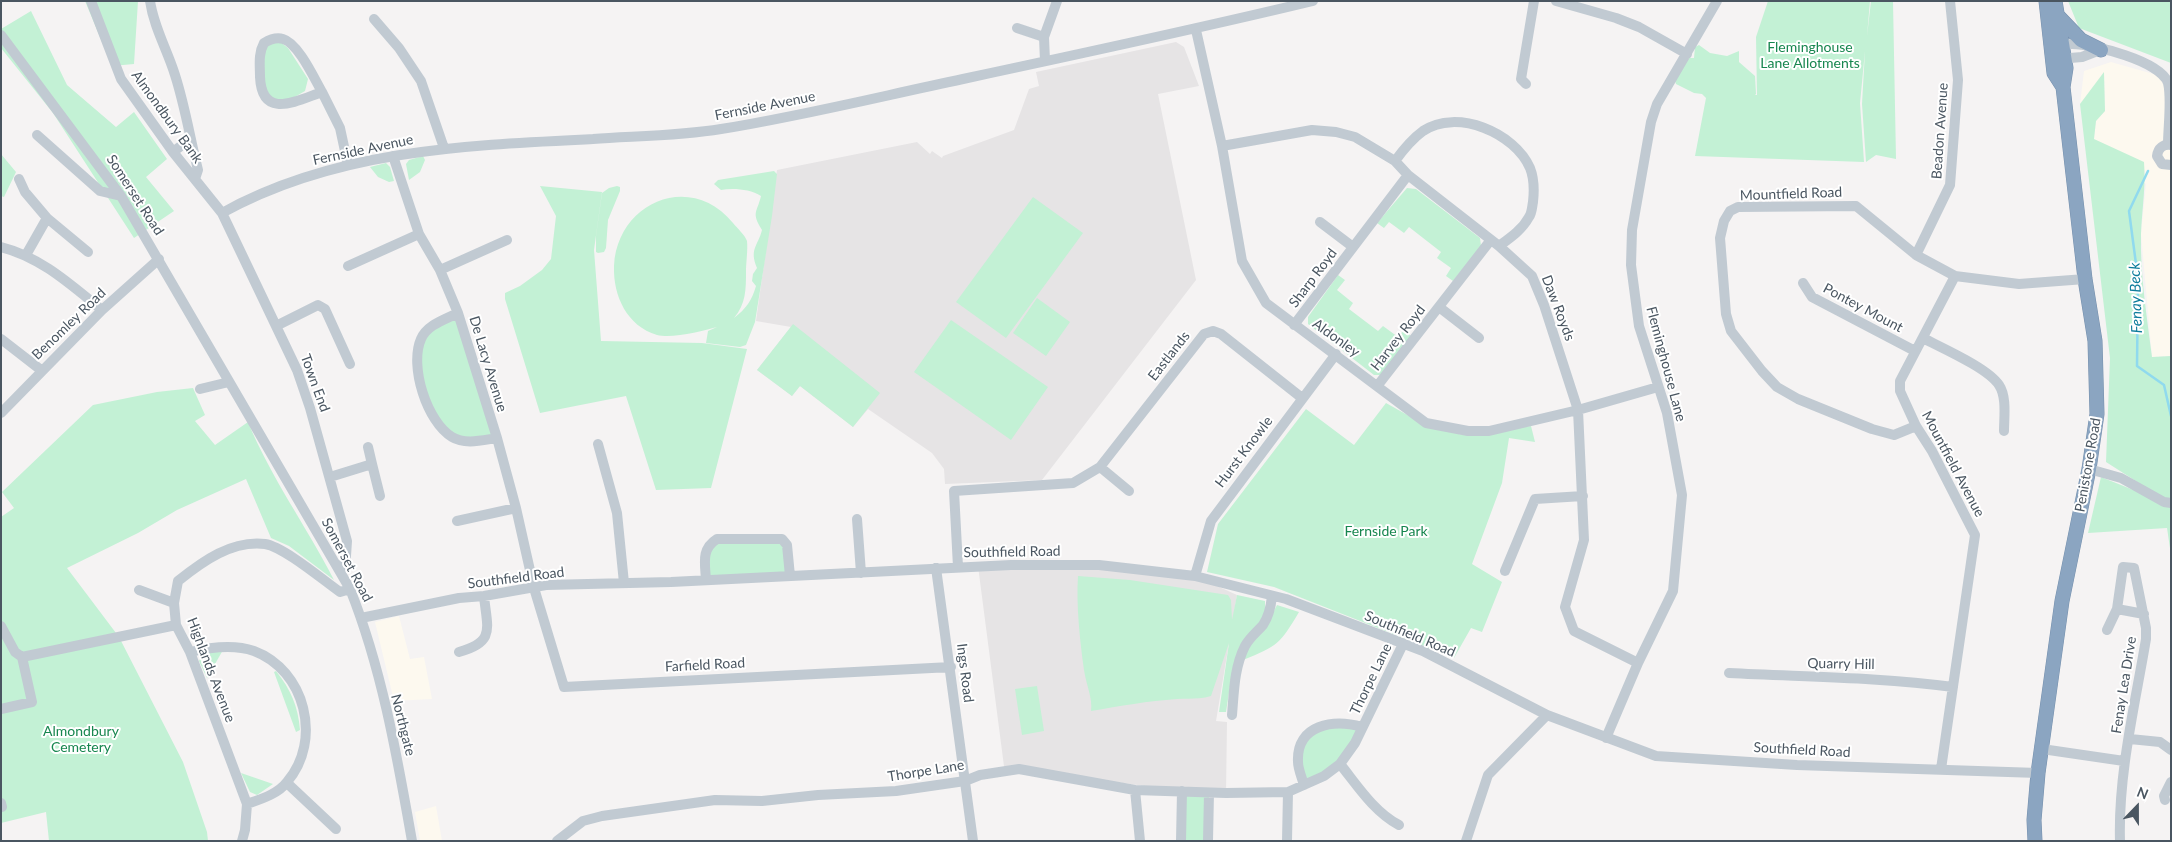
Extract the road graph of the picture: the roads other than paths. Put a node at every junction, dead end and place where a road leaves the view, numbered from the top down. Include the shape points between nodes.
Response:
1 (91, 1) edge
2 (150, 1) edge
3 (1057, 1) edge
4 (1313, 1) edge
5 (1534, 1) edge
6 (1556, 1) edge
7 (1717, 1) edge
8 (1950, 1) edge
9 (2046, 1) edge
10 (2055, 1) edge
11 (2058, 16) junction
12 (374, 19) dead end
13 (1017, 28) dead end
14 (1196, 30) junction
15 (1, 35) edge
16 (1044, 37) junction
17 (2101, 50) junction
18 (2058, 52) junction
19 (1687, 54) junction
20 (1045, 61) junction
21 (1526, 84) dead end
22 (322, 92) junction
23 (37, 135) dead end
24 (190, 139) junction
25 (2169, 145) edge
26 (1222, 146) junction
27 (444, 148) junction
28 (173, 152) junction
29 (393, 156) junction
30 (1395, 161) junction
31 (348, 165) junction
32 (2171, 165) edge
33 (1408, 175) junction
34 (19, 179) dead end
35 (195, 179) junction
36 (122, 196) junction
37 (222, 213) junction
38 (47, 218) junction
39 (1320, 222) dead end
40 (419, 234) junction
41 (507, 240) dead end
42 (1495, 243) junction
43 (1, 247) edge
44 (1353, 247) junction
45 (88, 252) dead end
46 (1916, 255) junction
47 (26, 256) junction
48 (159, 259) junction
49 (348, 266) dead end
50 (440, 270) junction
51 (1955, 276) junction
52 (2085, 279) junction
53 (1803, 283) dead end
54 (1439, 307) junction
55 (102, 310) junction
56 (458, 313) junction
57 (1294, 325) junction
58 (276, 326) junction
59 (1479, 338) dead end
60 (1923, 338) junction
61 (1, 339) edge
62 (1915, 351) junction
63 (1336, 354) junction
64 (350, 364) dead end
65 (41, 370) junction
66 (229, 382) junction
67 (1378, 386) junction
68 (1658, 387) junction
69 (200, 389) dead end
70 (1302, 398) junction
71 (1578, 410) junction
72 (1, 413) edge
73 (1916, 426) junction
74 (2004, 431) dead end
75 (497, 438) junction
76 (598, 444) dead end
77 (368, 447) dead end
78 (372, 464) junction
79 (1100, 467) junction
80 (2089, 469) junction
81 (330, 477) junction
82 (1129, 491) dead end
83 (380, 496) dead end
84 (1582, 496) junction
85 (2167, 502) edge
86 (516, 508) junction
87 (857, 519) dead end
88 (457, 520) dead end
89 (958, 567) junction
90 (936, 568) junction
91 (1505, 571) dead end
92 (340, 572) junction
93 (861, 572) junction
94 (790, 576) junction
95 (1195, 576) junction
96 (706, 580) junction
97 (624, 583) junction
98 (534, 588) junction
99 (350, 589) junction
100 (139, 590) dead end
101 (484, 596) junction
102 (1272, 596) junction
103 (174, 603) junction
104 (2117, 609) junction
105 (2144, 614) junction
106 (361, 618) junction
107 (176, 625) junction
108 (1, 626) edge
109 (2107, 630) dead end
110 (1403, 644) junction
111 (190, 652) junction
112 (458, 652) dead end
113 (22, 657) junction
114 (1638, 663) junction
115 (951, 667) junction
116 (1729, 673) dead end
117 (1953, 687) junction
118 (1, 709) edge
119 (1232, 715) dead end
120 (1547, 715) junction
121 (1362, 727) junction
122 (1606, 738) junction
123 (2130, 739) junction
124 (2042, 749) junction
125 (2171, 750) edge
126 (2124, 761) junction
127 (1340, 764) junction
128 (1941, 768) junction
129 (2038, 773) junction
130 (964, 781) junction
131 (2171, 782) edge
132 (287, 783) junction
133 (1304, 785) junction
134 (1135, 790) junction
135 (1182, 791) junction
136 (1288, 792) junction
137 (1210, 793) junction
138 (2165, 800) dead end
139 (247, 804) junction
140 (1398, 825) dead end
141 (336, 829) dead end
142 (242, 841) edge
143 (412, 841) edge
144 (557, 841) edge
145 (973, 841) edge
146 (1140, 841) edge
147 (1181, 841) edge
148 (1208, 841) edge
149 (1288, 841) edge
150 (1466, 841) edge
151 (2035, 841) edge
152 (2120, 841) edge

1 - 28 street, Almondbury Bank via 121,79
2 - 24 street via 153,20 179,88
3 - 16 street
4 - 14 street, Fernside Avenue
5 - 21 street via 1521,79
6 - 19 street via 1639,27
7 - 19 street, Fleminghouse Lane
8 - 46 street, Beadon Avenue via 1958,80 1950,185
9 - 18 highway, Penistone Road
10 - 11 highway, Penistone Road
11 - 17 highway via 2081,40
11 - 18 highway, Penistone Road
12 - 27 street via 399,48 421,82
13 - 16 street
14 - 20 street, Fernside Avenue
14 - 26 street, Aldonley
15 - 36 street, Somerset Road
16 - 20 street
17 - 18 street via 2082,56
17 - 18 street via 2076,44
17 - 25 street via 2143,62 2164,75 2169,89
18 - 52 highway, Penistone Road via 2054,73 2063,87
19 - 68 street, Fleminghouse Lane via 1657,104 1651,122 1632,230 1630,265 1639,326
20 - 27 street, Fernside Avenue via 883,98 718,130
22 - 22 street via 285,104 273,104 265,98 261,90 259,53 264,43 282,39 291,44
22 - 31 street via 340,128
23 - 36 street via 100,191
24 - 28 street
24 - 35 street via 198,170
25 - 32 street via 2160,148 2157,156 2162,164
26 - 30 street, Daw Royds via 1312,130 1355,136
26 - 57 street, Aldonley via 1242,261 1266,303
27 - 29 street, Fernside Avenue
28 - 35 street, Almondbury Bank
29 - 31 street, Fernside Avenue
29 - 40 street, De Lacy Avenue
30 - 33 street, Daw Royds
30 - 42 street, Harvey Royd via 1425,130 1447,123 1471,122 1491,129 1518,151 1530,169 1534,193 1530,216 1516,234
31 - 37 street, Fernside Avenue via 298,179 244,200
33 - 42 street, Daw Royds
33 - 44 street, Sharp Royd
34 - 38 street via 25,192
35 - 37 street, Almondbury Bank
36 - 48 street, Somerset Road
37 - 58 street, Town End
38 - 45 street
38 - 47 street
39 - 44 street, Sharp Royd
40 - 49 street
40 - 50 street, De Lacy Avenue
41 - 50 street
42 - 54 street, Harvey Royd
42 - 71 street, Daw Royds via 1532,276
43 - 47 street
44 - 57 street, Sharp Royd
46 - 51 street, Mountfield Road
46 - 73 street, Mountfield Road via 1856,206 1738,207 1730,211 1724,220 1720,238 1726,314 1732,331 1777,387 1872,429 1894,435
47 - 55 street via 47,267
48 - 55 street, Benomley Road
48 - 66 street, Somerset Road
50 - 56 street, De Lacy Avenue
51 - 52 street, Mountfield Road via 2019,284
51 - 60 street, Mountfield Avenue
52 - 80 highway, Penistone Road via 2095,341 2097,387 2097,414
53 - 62 street, Pontey Mount via 1812,297
54 - 59 street, Harvey Royd
54 - 67 street, Harvey Royd
55 - 65 street, Benomley Road
56 - 75 street, De Lacy Avenue
56 - 75 street via 431,326 421,339 417,359 422,392 438,424 452,437 468,442
57 - 63 street, Aldonley
58 - 64 street via 318,305 325,309
58 - 81 street, Town End via 297,370
60 - 62 street, Mountfield Avenue
60 - 74 street via 1987,373 1999,386 2004,402
61 - 65 street
62 - 73 street, Mountfield Avenue via 1900,381 1900,391
63 - 67 street, Aldonley
63 - 70 street, Hurst Knowle
65 - 72 street, Benomley Road
66 - 69 street
66 - 92 street, Somerset Road
67 - 71 street, Aldonley via 1426,423 1468,430 1489,430
68 - 71 street, Aldonley
68 - 114 street, Fleminghouse Lane via 1667,413 1682,495 1673,591
70 - 79 street, Eastlands via 1221,334 1213,331 1204,334
70 - 95 street, Hurst Knowle via 1210,521
71 - 84 street, Daw Royds
73 - 117 street, Mountfield Avenue via 1975,535
75 - 86 street, De Lacy Avenue
76 - 97 street via 617,513
77 - 78 street
78 - 81 street
78 - 83 street
79 - 82 street
79 - 89 street, Eastlands via 1073,483 954,491
80 - 85 street via 2121,478
80 - 124 highway, Penistone Road via 2062,600
81 - 92 street, Town End via 347,541
84 - 91 street via 1535,499
84 - 114 street, Daw Royds via 1584,540 1565,607 1574,630
86 - 88 street
86 - 98 street, De Lacy Avenue
87 - 93 street
89 - 90 street, Southfield Road
89 - 95 street, Southfield Road via 1099,565
90 - 93 street, Southfield Road
90 - 115 street, Ings Road
92 - 99 street, Somerset Road
93 - 94 street, Southfield Road
94 - 96 street, Southfield Road
94 - 96 street via 787,545 782,539 717,540 709,544 704,553
95 - 102 street, Southfield Road
96 - 97 street, Southfield Road
97 - 98 street, Southfield Road
98 - 101 street, Southfield Road
98 - 115 street, Farfield Road via 564,687
99 - 103 street, Highlands Avenue via 340,592 297,560 266,544 238,545 214,556 178,581
99 - 106 street, Somerset Road
100 - 103 street
101 - 106 street, Southfield Road
101 - 112 street via 488,630 484,640 474,648
102 - 110 street, Southfield Road
102 - 119 street via 1269,614 1253,634 1240,660
103 - 107 street, Highlands Avenue
104 - 105 street
104 - 105 street, Fenay Lea Drive via 2123,567 2134,568
104 - 109 street, Fenay Lea Drive
105 - 123 street, Fenay Lea Drive via 2146,639
106 - 143 street, Northgate via 398,764
107 - 111 street, Highlands Avenue
107 - 113 street
108 - 113 street via 15,652
110 - 120 street, Southfield Road via 1423,651
110 - 121 street, Thorpe Lane
111 - 132 street via 210,647 253,651 269,658 297,688 304,707 304,749
111 - 139 street, Highlands Avenue
113 - 118 street via 32,702
114 - 122 street, Fleminghouse Lane
115 - 130 street, Ings Road
116 - 117 street, Quarry Hill via 1872,678
117 - 128 street, Mountfield Avenue
120 - 122 street, Southfield Road
120 - 150 street via 1488,775
121 - 127 street, Thorpe Lane
121 - 133 street, Thorpe Lane via 1336,722 1316,728 1308,735 1298,754
122 - 128 street, Southfield Road via 1663,757 1797,765
123 - 125 street via 2160,742
123 - 126 street, Fenay Lea Drive
124 - 126 street
124 - 129 highway, Penistone Road
126 - 152 street, Fenay Lea Drive
127 - 133 street, Thorpe Lane
127 - 140 street via 1388,820
128 - 129 street, Southfield Road
129 - 151 highway, Penistone Road
130 - 134 street, Thorpe Lane via 1019,769
130 - 144 street, Thorpe Lane via 896,791 762,801 715,800 602,816 582,821
130 - 145 street, Ings Road
131 - 138 street
132 - 139 street via 267,797
132 - 141 street
133 - 136 street, Thorpe Lane
134 - 135 street, Thorpe Lane
134 - 146 street
135 - 137 street, Thorpe Lane
135 - 147 street
136 - 137 street, Thorpe Lane
136 - 149 street
137 - 148 street
139 - 142 street, Highlands Avenue

